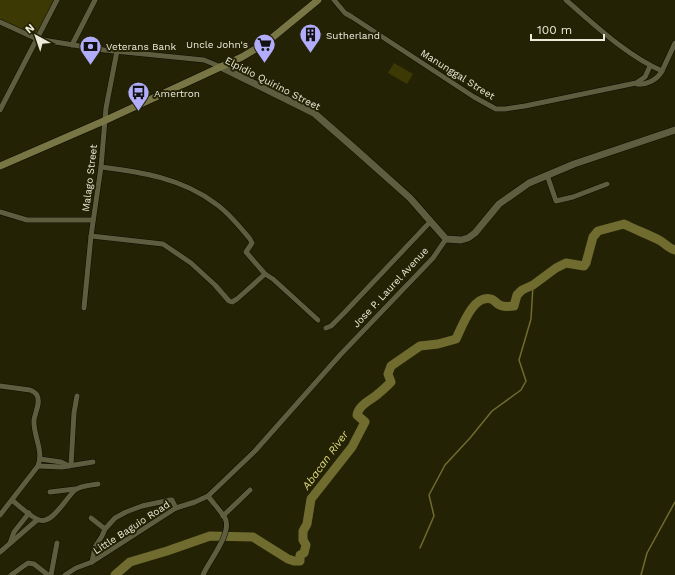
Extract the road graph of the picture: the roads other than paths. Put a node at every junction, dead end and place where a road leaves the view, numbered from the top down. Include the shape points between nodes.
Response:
1 (57, 0) edge
2 (95, 0) edge
3 (318, 0) edge
4 (334, 0) edge
5 (566, 0) edge
6 (0, 22) edge
7 (37, 39) junction
8 (675, 43) edge
9 (72, 45) junction
10 (117, 51) junction
11 (650, 66) junction
12 (221, 67) junction
13 (662, 71) junction
14 (645, 77) junction
15 (652, 81) junction
16 (636, 83) junction
17 (0, 110) edge
18 (106, 120) junction
19 (675, 130) edge
20 (0, 166) edge
21 (101, 166) junction
22 (547, 175) junction
23 (607, 184) dead end
24 (0, 212) edge
25 (93, 220) junction
26 (430, 222) junction
27 (91, 236) junction
28 (446, 239) junction
29 (265, 274) junction
30 (84, 308) dead end
31 (318, 320) dead end
32 (326, 328) dead end
33 (0, 386) edge
34 (77, 396) dead end
35 (40, 459) junction
36 (93, 462) dead end
37 (70, 465) junction
38 (38, 466) junction
39 (98, 484) dead end
40 (75, 490) junction
41 (250, 490) dead end
42 (50, 492) dead end
43 (208, 496) junction
44 (12, 500) junction
45 (176, 508) junction
46 (29, 513) junction
47 (0, 515) edge
48 (223, 516) junction
49 (91, 518) dead end
50 (37, 520) junction
51 (105, 529) junction
52 (57, 543) dead end
53 (10, 544) junction
54 (0, 552) edge
55 (92, 562) junction
56 (11, 575) edge
57 (48, 575) edge
58 (52, 575) edge
59 (65, 575) edge
60 (203, 575) edge

1 - 7 street
2 - 9 street
3 - 12 main road via 267,42
4 - 16 street, Manunggal Street via 345,14 496,109 525,106
5 - 11 street
6 - 7 street, Elpidio Quirino Street
7 - 9 street, Elpidio Quirino Street
7 - 17 street
8 - 13 street
9 - 10 street, Elpidio Quirino Street
10 - 12 street, Elpidio Quirino Street via 204,60
10 - 18 street, Malago Street via 107,101
11 - 13 street
11 - 14 street
12 - 18 main road
12 - 26 street, Elpidio Quirino Street via 314,113 392,181
13 - 15 street
14 - 15 street
14 - 16 street, Manunggal Street
15 - 16 street, Manunggal Street
18 - 20 main road
18 - 21 street, Malago Street
19 - 22 street
21 - 25 street, Malago Street
21 - 29 street via 147,173 169,180 192,189 215,203 250,238 252,243 246,252
22 - 23 street via 556,202
22 - 28 street via 529,183 504,200 468,238
24 - 25 street via 27,220
25 - 27 street, Malago Street
26 - 28 street, Elpidio Quirino Street
26 - 32 street via 344,313
27 - 29 street via 163,244 191,263 232,302
27 - 30 street, Malago Street
28 - 43 street, Jose P. Laurel Avenue via 433,258 341,354 262,444
29 - 31 street
33 - 35 street via 30,390 37,396 34,420
34 - 37 street
35 - 37 street
35 - 38 street
36 - 37 street
37 - 38 street
38 - 44 street
39 - 40 street
40 - 42 street
40 - 50 street via 49,519
41 - 48 street
43 - 45 street, Little Baguio Road
43 - 48 street
44 - 46 street
44 - 47 street
45 - 51 street via 172,500 142,506 115,518
45 - 55 street, Little Baguio Road
46 - 50 street
46 - 53 street via 14,532
48 - 60 street via 226,527 220,545
49 - 51 street
50 - 53 street
51 - 55 street via 95,547
52 - 58 street
53 - 54 street
55 - 59 street, Little Baguio Road
56 - 57 street via 28,563 34,564

